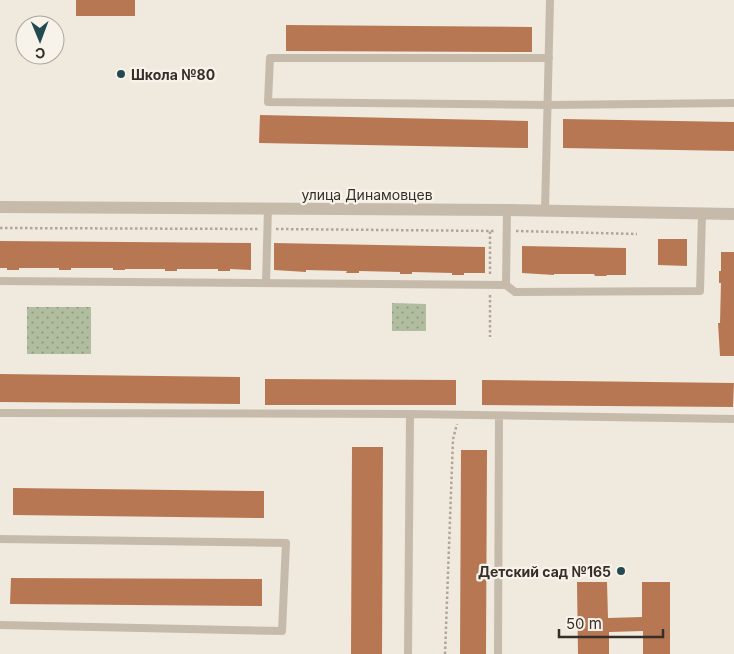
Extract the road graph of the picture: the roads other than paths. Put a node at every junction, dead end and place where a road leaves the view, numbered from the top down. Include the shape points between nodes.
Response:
1 (550, 0) edge
2 (549, 58) junction
3 (734, 103) edge
4 (548, 105) junction
5 (0, 207) edge
6 (268, 208) junction
7 (507, 210) junction
8 (545, 211) junction
9 (702, 214) junction
10 (734, 214) edge
11 (0, 281) edge
12 (266, 283) junction
13 (506, 285) junction
14 (0, 413) edge
15 (410, 414) junction
16 (499, 416) junction
17 (734, 419) edge
18 (0, 539) edge
19 (0, 625) edge
20 (408, 654) edge
21 (498, 654) edge

1 - 2 lane
2 - 4 lane
2 - 4 lane via 270,58 268,102
3 - 4 lane
4 - 8 lane
5 - 6 street, улица Динамовцев
6 - 7 street, улица Динамовцев
6 - 12 lane
7 - 8 street, улица Динамовцев
7 - 13 lane
8 - 9 street, улица Динамовцев
9 - 10 street, улица Динамовцев
9 - 13 lane via 700,291 515,292
11 - 12 lane
12 - 13 lane
14 - 15 lane
15 - 16 lane
15 - 20 lane
16 - 17 lane
16 - 21 lane
18 - 19 lane via 286,543 282,631

